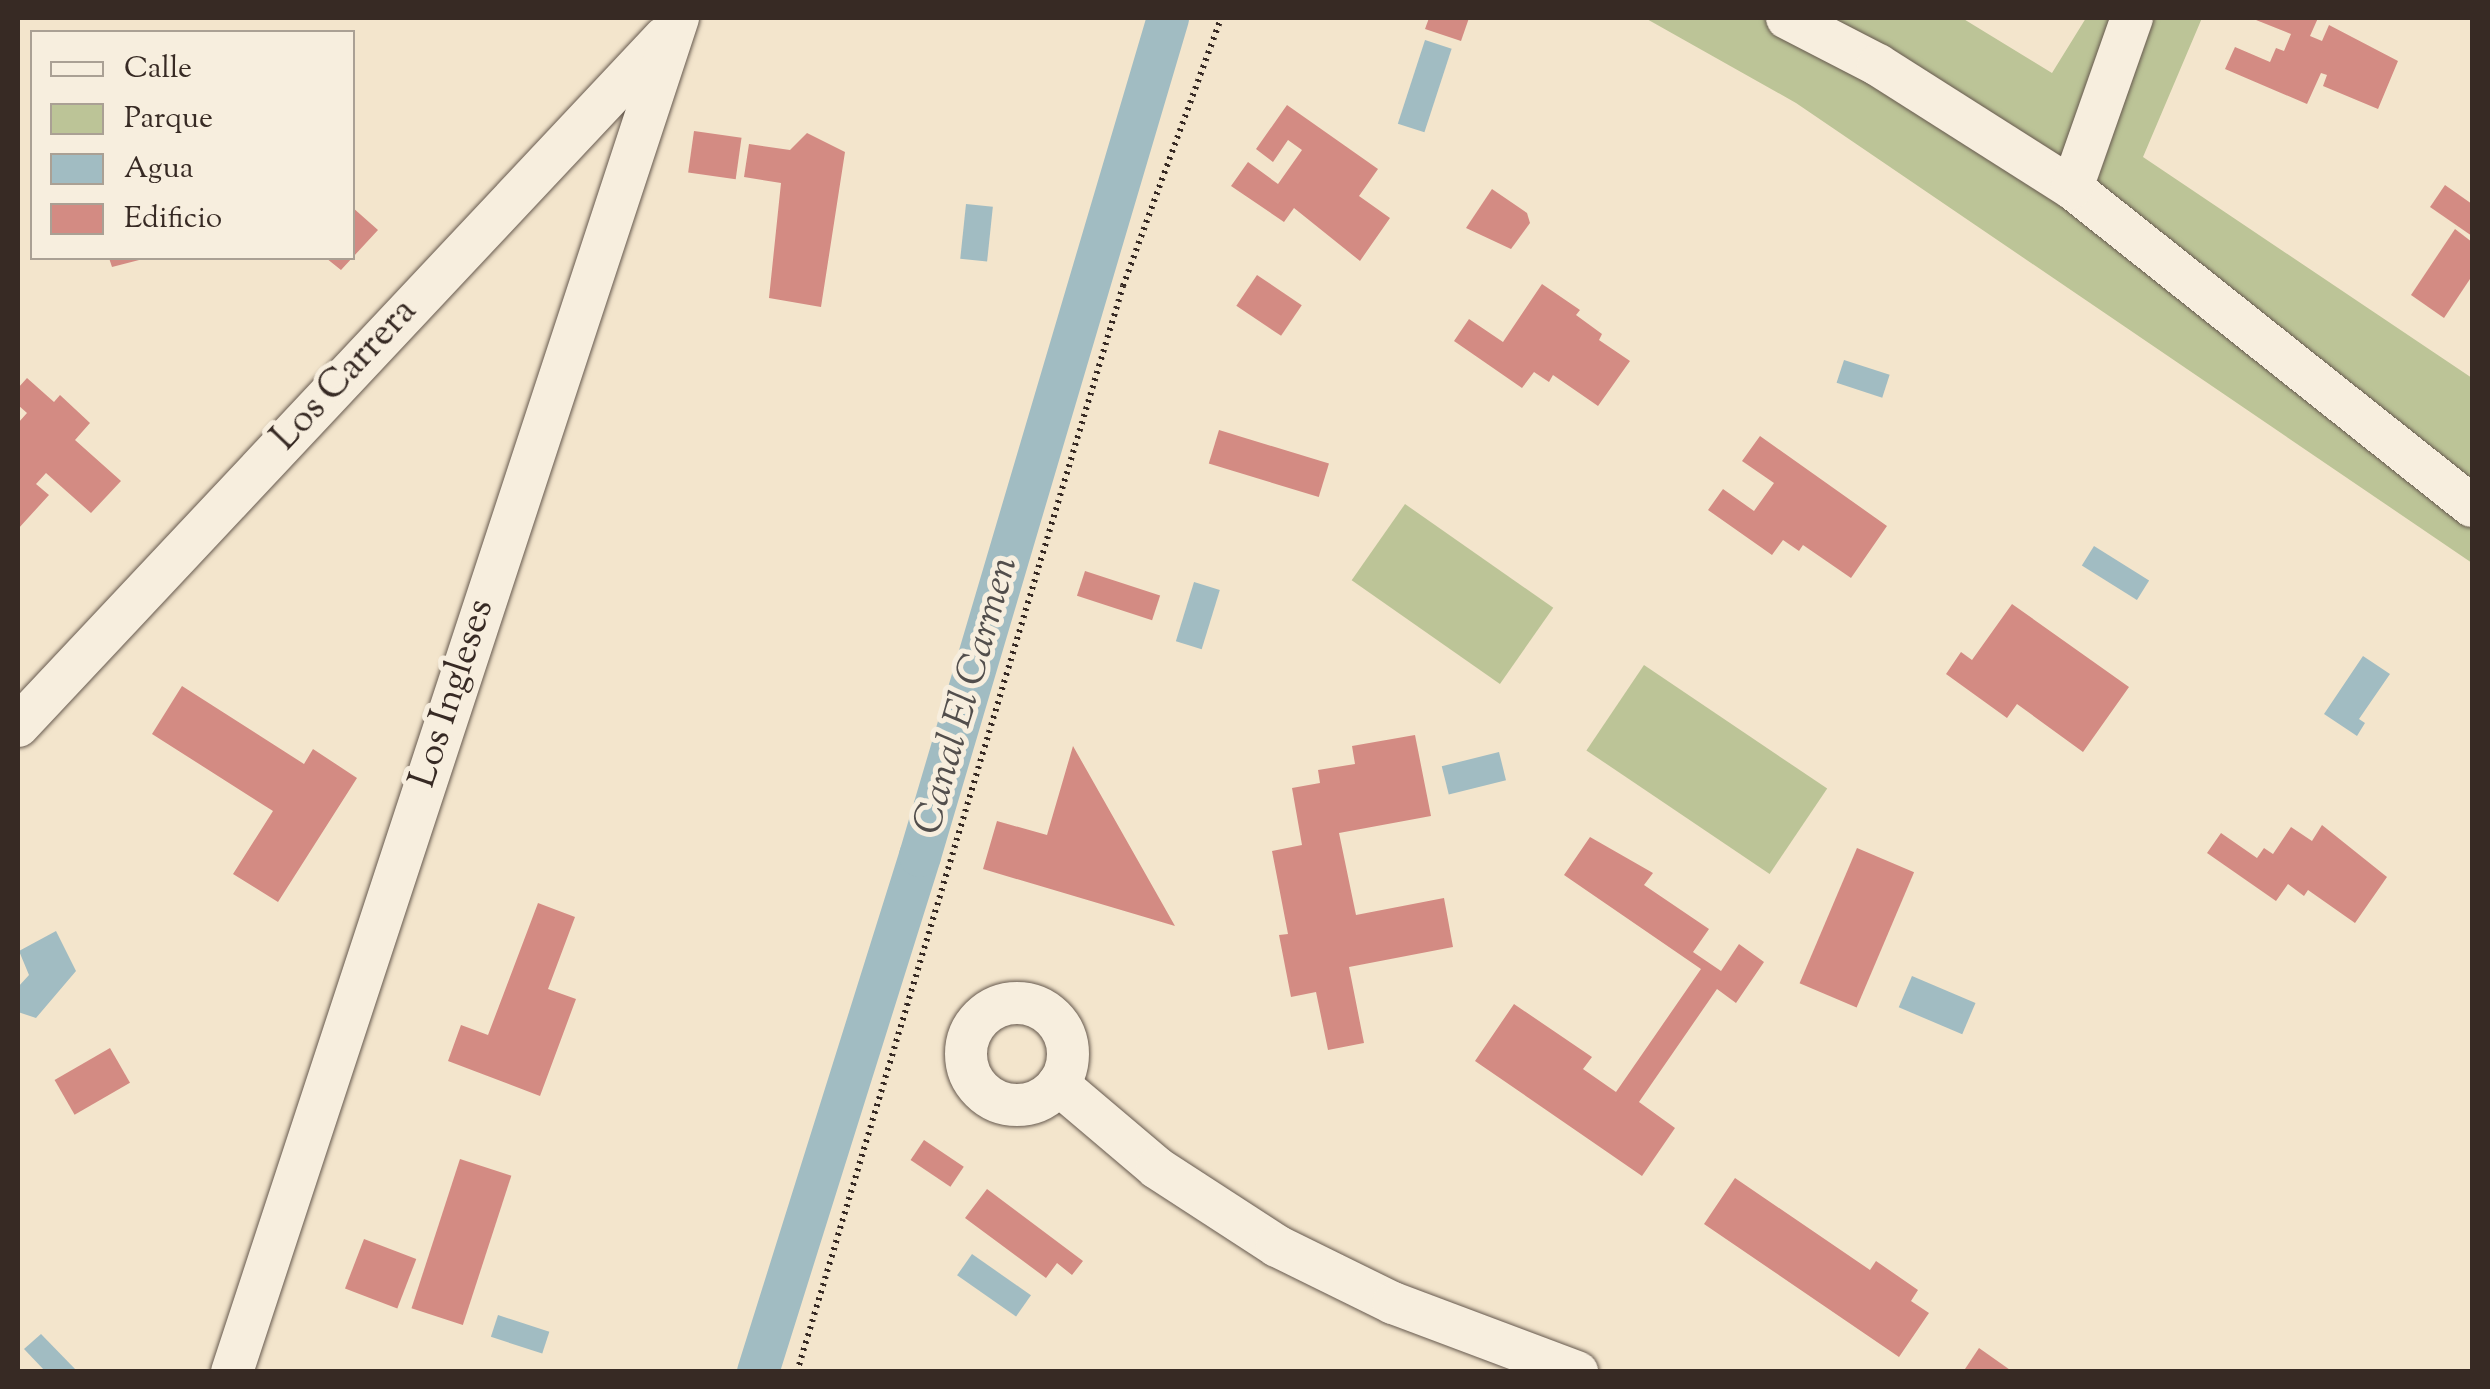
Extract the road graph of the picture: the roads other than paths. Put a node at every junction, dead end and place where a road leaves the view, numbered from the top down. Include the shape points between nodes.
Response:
1 (1787, 18) edge
2 (2132, 18) edge
3 (676, 22) edge
4 (2072, 188) junction
5 (2472, 506) edge
6 (18, 726) edge
7 (1058, 1084) dead end
8 (232, 1372) edge
9 (1577, 1372) edge

1 - 4 street via 1878,65
2 - 4 street
3 - 6 street, Los Carrera
3 - 8 street, Los Ingleses
4 - 5 street
7 - 9 street via 1157,1168 1277,1246 1393,1303

